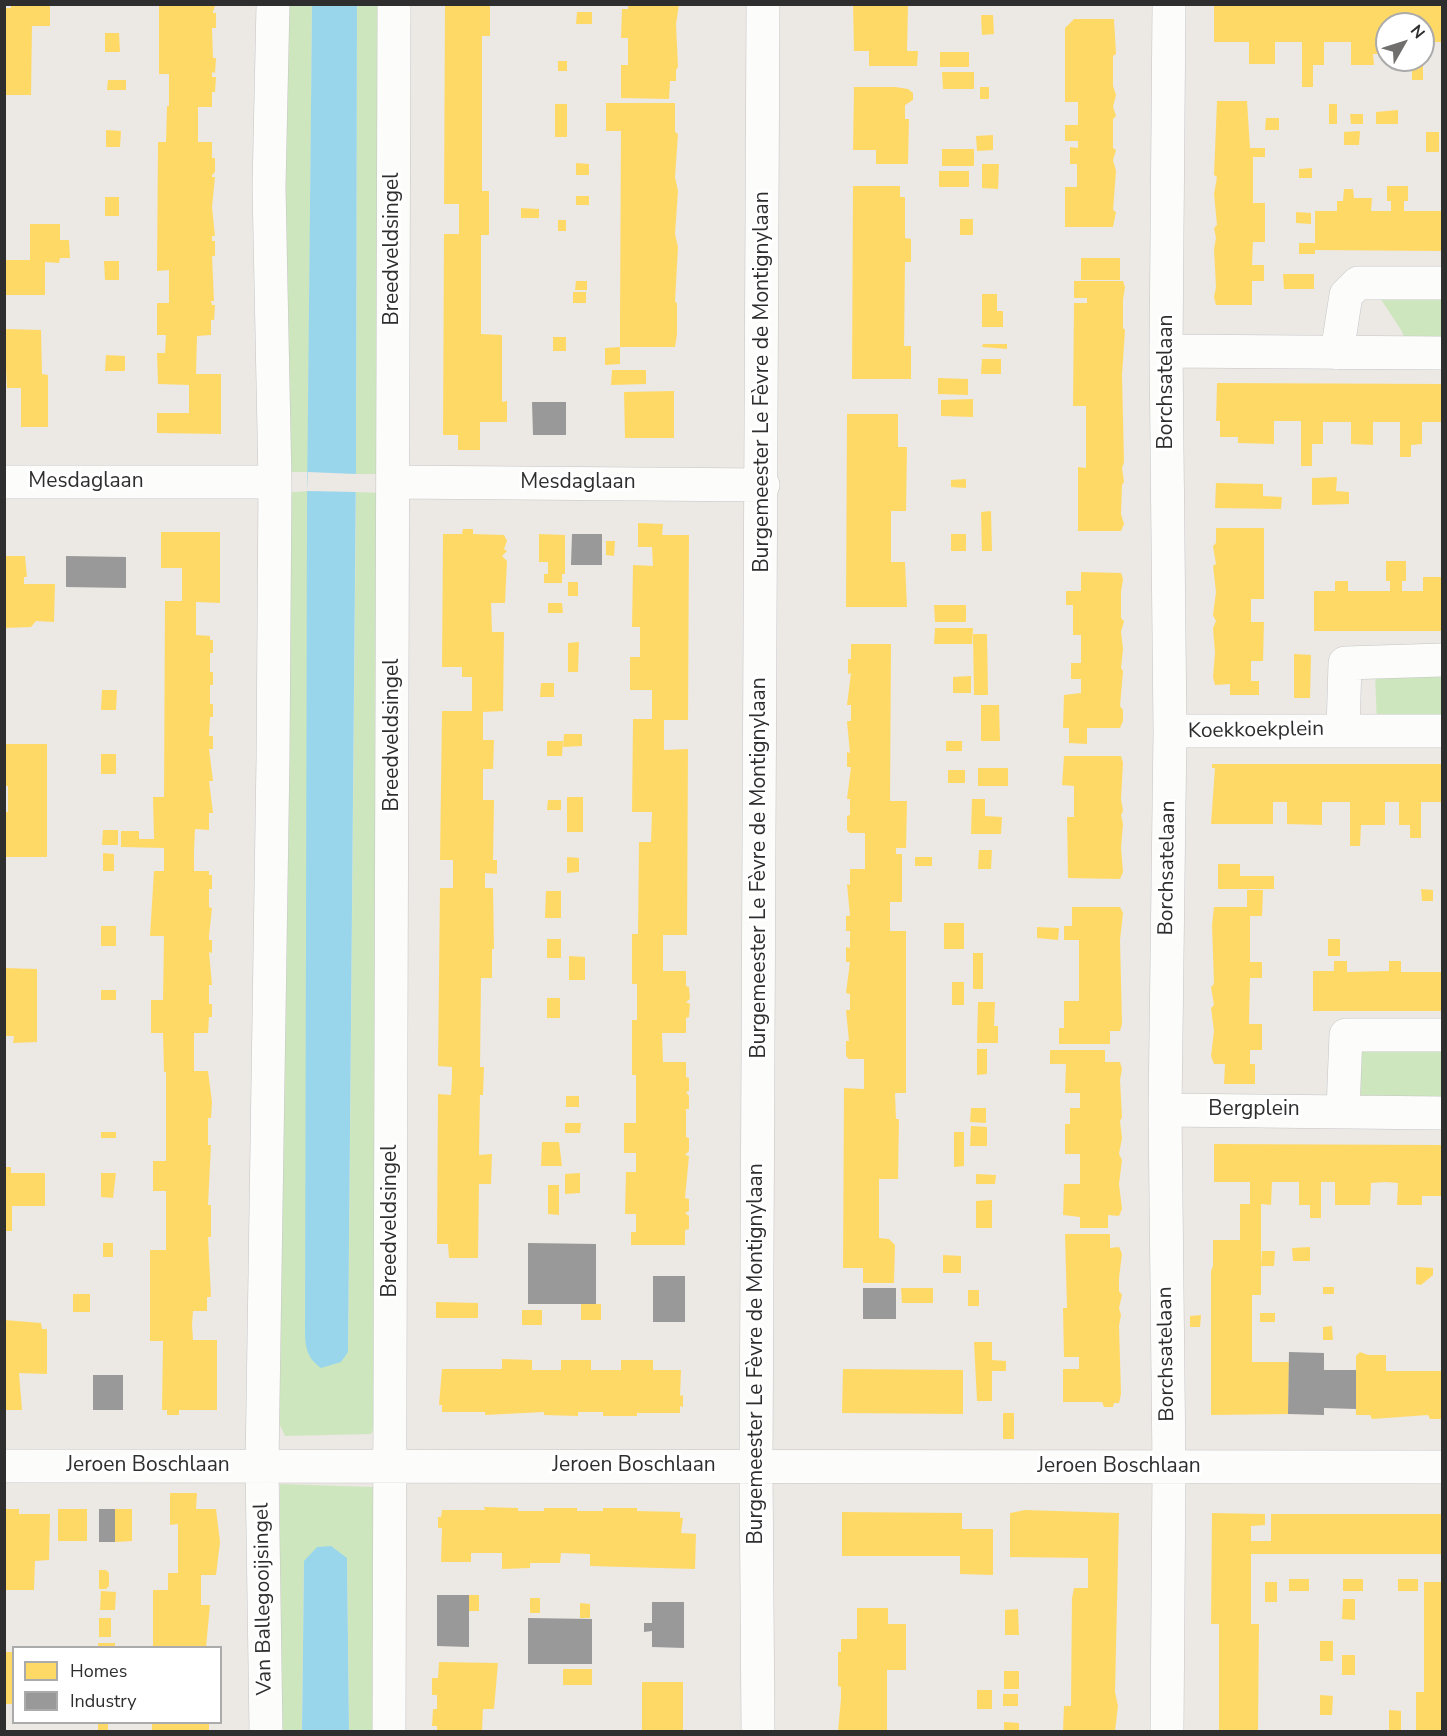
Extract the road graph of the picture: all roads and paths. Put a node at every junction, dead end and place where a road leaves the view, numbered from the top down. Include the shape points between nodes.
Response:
1 (273, 4) edge
2 (394, 4) edge
3 (763, 4) edge
4 (1169, 4) edge
5 (1443, 283) edge
6 (1166, 351) junction
7 (1337, 353) junction
8 (1443, 353) edge
9 (4, 482) edge
10 (275, 482) junction
11 (393, 482) junction
12 (763, 485) junction
13 (1443, 660) edge
14 (1343, 730) junction
15 (1443, 730) edge
16 (1170, 731) junction
17 (1443, 1035) edge
18 (1165, 1110) junction
19 (1343, 1110) junction
20 (1443, 1113) edge
21 (4, 1466) edge
22 (262, 1466) junction
23 (390, 1466) junction
24 (756, 1466) junction
25 (1169, 1467) junction
26 (1443, 1467) edge
27 (266, 1731) edge
28 (388, 1731) edge
29 (758, 1731) edge
30 (1167, 1731) edge

1 - 10 street via 269,187
2 - 11 street, Breedveldsingel
3 - 12 street, Burgemeester Le Fèvre de Montignylaan
4 - 6 street, Borchsatelaan
5 - 7 street via 1358,283 1346,295
6 - 7 street
6 - 16 street, Borchsatelaan
7 - 8 street
9 - 10 street, Mesdaglaan
10 - 22 street
11 - 12 street, Mesdaglaan
11 - 23 street, Breedveldsingel
12 - 24 street, Burgemeester Le Fèvre de Montignylaan
13 - 14 street, Koekkoekplein via 1346,663
14 - 15 street, Koekkoekplein
14 - 16 street, Koekkoekplein
16 - 18 street, Borchsatelaan
17 - 19 street via 1346,1035
18 - 19 street, Bergplein
18 - 25 street, Borchsatelaan
19 - 20 street, Bergplein
21 - 22 street, Jeroen Boschlaan
22 - 23 street, Jeroen Boschlaan
22 - 27 street, Van Ballegooijsingel
23 - 24 street, Jeroen Boschlaan
23 - 28 street
24 - 25 street, Jeroen Boschlaan
24 - 29 street, Burgemeester Le Fèvre de Montignylaan
25 - 26 street, Jeroen Boschlaan
25 - 30 street, Borchsatelaan

